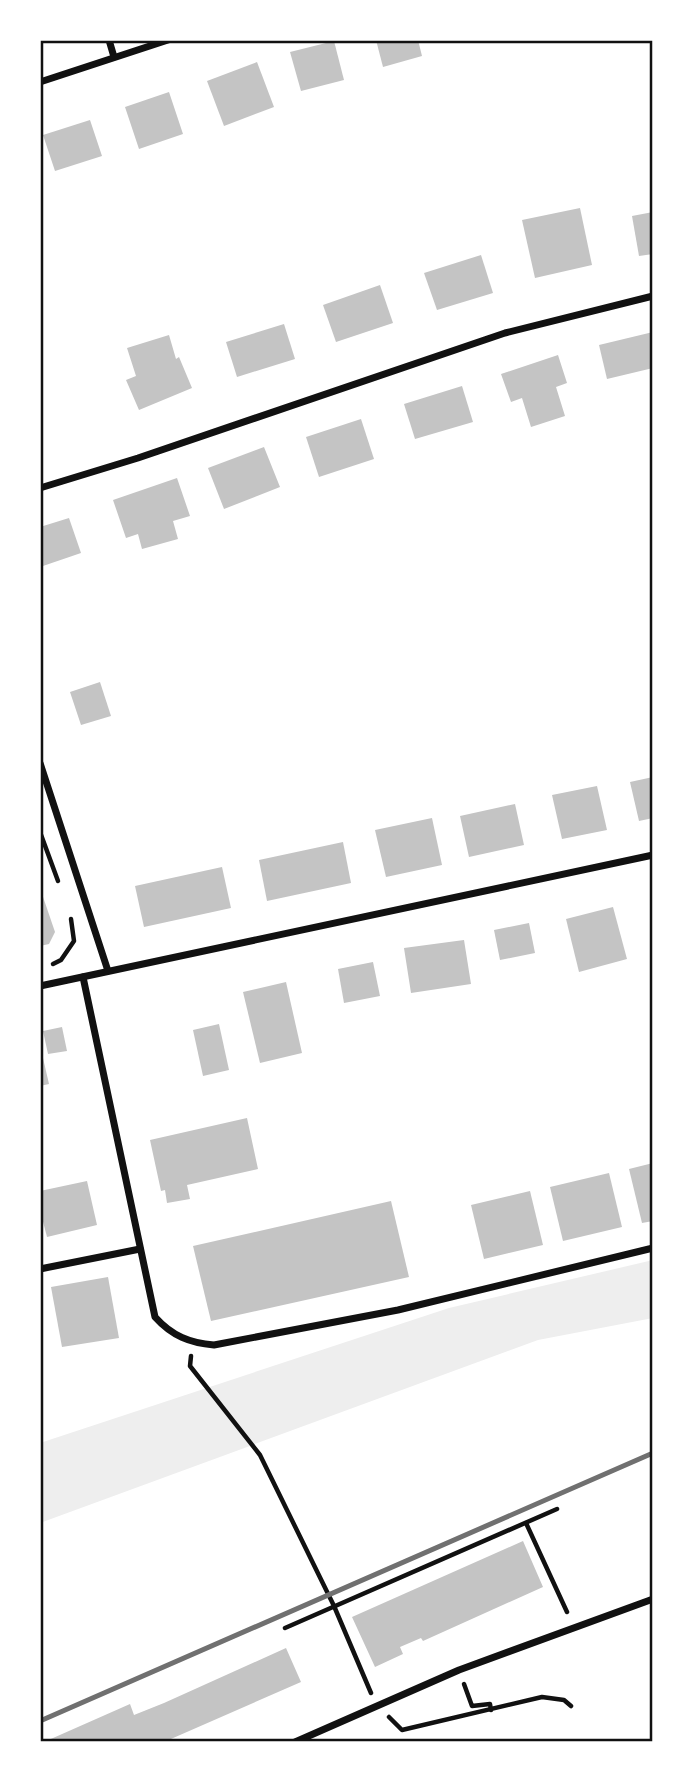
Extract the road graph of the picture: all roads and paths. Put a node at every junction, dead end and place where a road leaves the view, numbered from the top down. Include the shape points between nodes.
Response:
1 (110, 40) edge
2 (168, 40) edge
3 (114, 57) junction
4 (40, 82) edge
5 (653, 296) edge
6 (40, 488) edge
7 (40, 763) edge
8 (40, 832) edge
9 (653, 855) edge
10 (62, 894) dead end
11 (67, 906) dead end
12 (50, 965) dead end
13 (108, 971) junction
14 (83, 977) junction
15 (40, 986) edge
16 (653, 1248) edge
17 (140, 1249) junction
18 (40, 1269) edge
19 (192, 1343) junction
20 (556, 1509) dead end
21 (526, 1523) junction
22 (653, 1599) edge
23 (334, 1606) junction
24 (573, 1626) junction
25 (285, 1628) dead end
26 (376, 1704) junction
27 (472, 1706) dead end
28 (571, 1706) dead end
29 (491, 1710) junction
30 (402, 1730) dead end
31 (295, 1742) edge

1 - 3 street
2 - 3 street
3 - 4 street
5 - 6 street via 505,333
7 - 13 street
8 - 10 path
9 - 13 street
11 - 12 path via 74,941 61,960
13 - 14 street
14 - 15 street
14 - 17 street
16 - 19 street via 398,1310 214,1346
17 - 18 street
17 - 19 street via 155,1317 167,1330
19 - 23 path via 190,1366 260,1455
20 - 21 path
21 - 23 path
21 - 24 path
22 - 24 street
23 - 25 path
23 - 26 path
24 - 26 street
26 - 31 street
27 - 29 path via 490,1704
28 - 29 path via 542,1696
29 - 30 path

